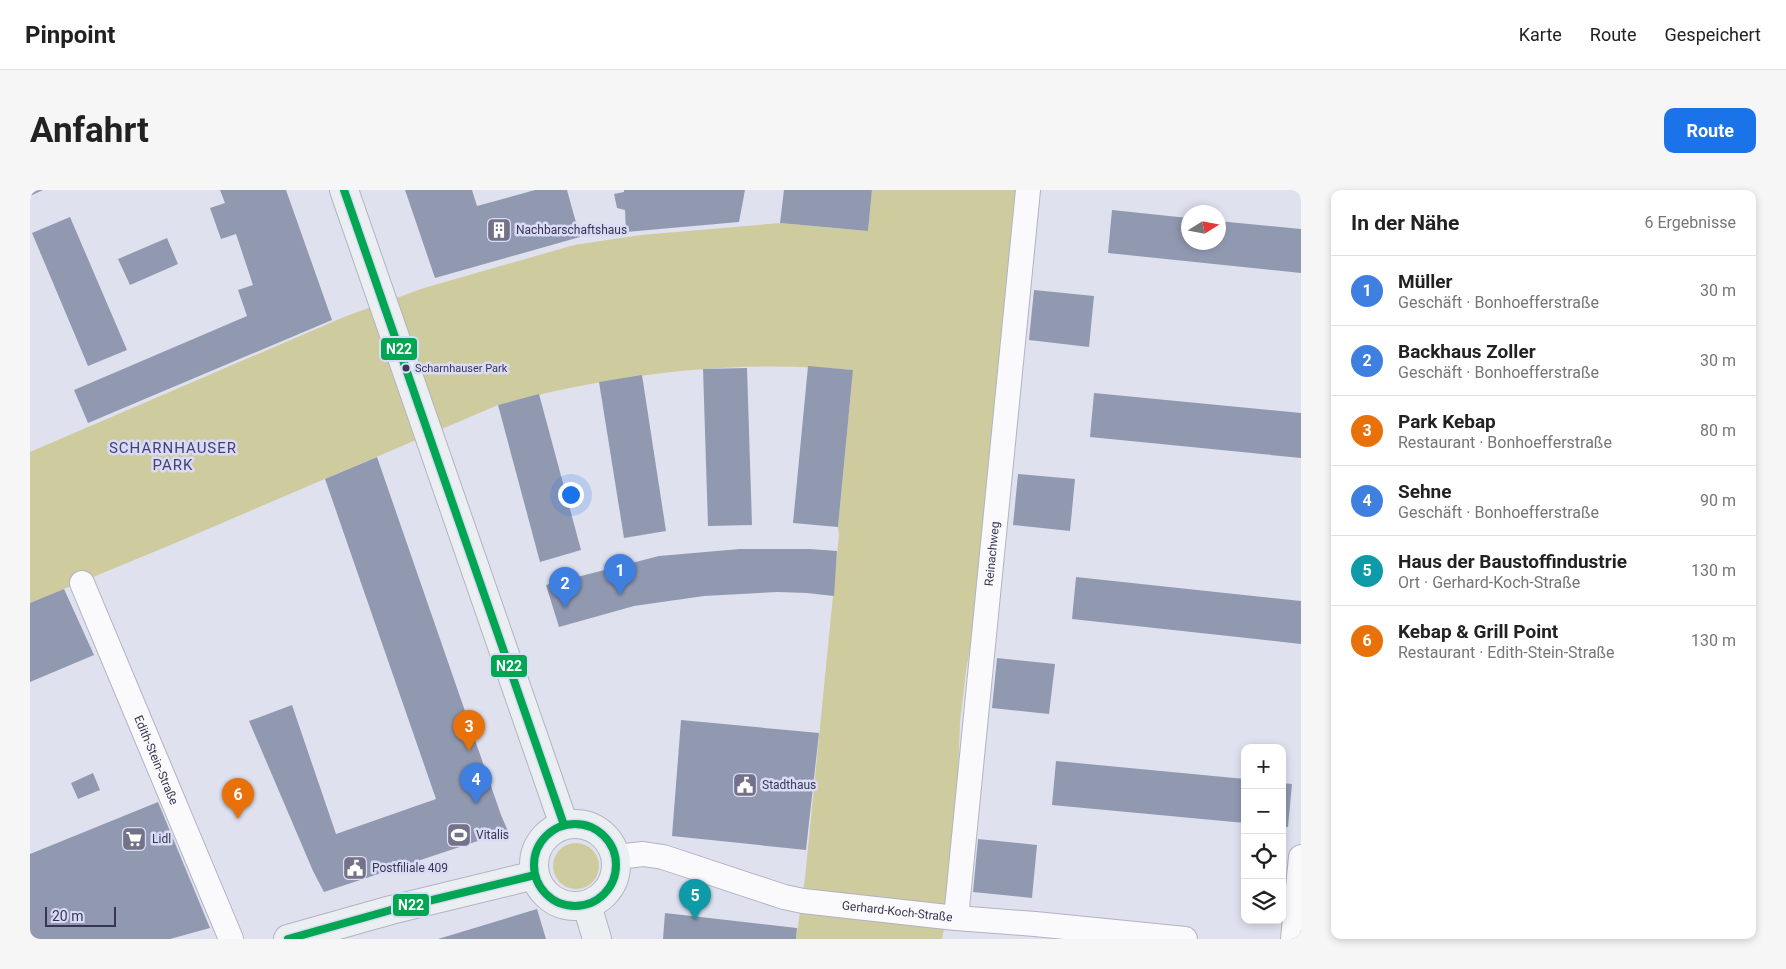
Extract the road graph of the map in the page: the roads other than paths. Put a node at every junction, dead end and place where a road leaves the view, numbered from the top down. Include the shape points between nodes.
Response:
1 (344, 190) edge
2 (1028, 190) edge
3 (82, 583) dead end
4 (564, 825) junction
5 (616, 857) junction
6 (1301, 857) edge
7 (535, 875) junction
8 (587, 905) junction
9 (956, 918) junction
10 (231, 939) edge
11 (288, 939) edge
12 (597, 939) edge
13 (1185, 939) edge
14 (1293, 939) edge

1 - 4 main road
2 - 9 street, Reinachweg
3 - 10 street, Edith-Stein-Straße
4 - 5 main road via 578,824 602,834
4 - 7 main road via 552,830 540,844 534,862
5 - 8 main road via 615,877 610,886
5 - 9 street, Gerhard-Koch-Straße via 657,856 804,901
6 - 14 street
7 - 8 main road via 540,887 561,904
7 - 11 main road
8 - 12 main road
9 - 13 street, Gerhard-Koch-Straße

